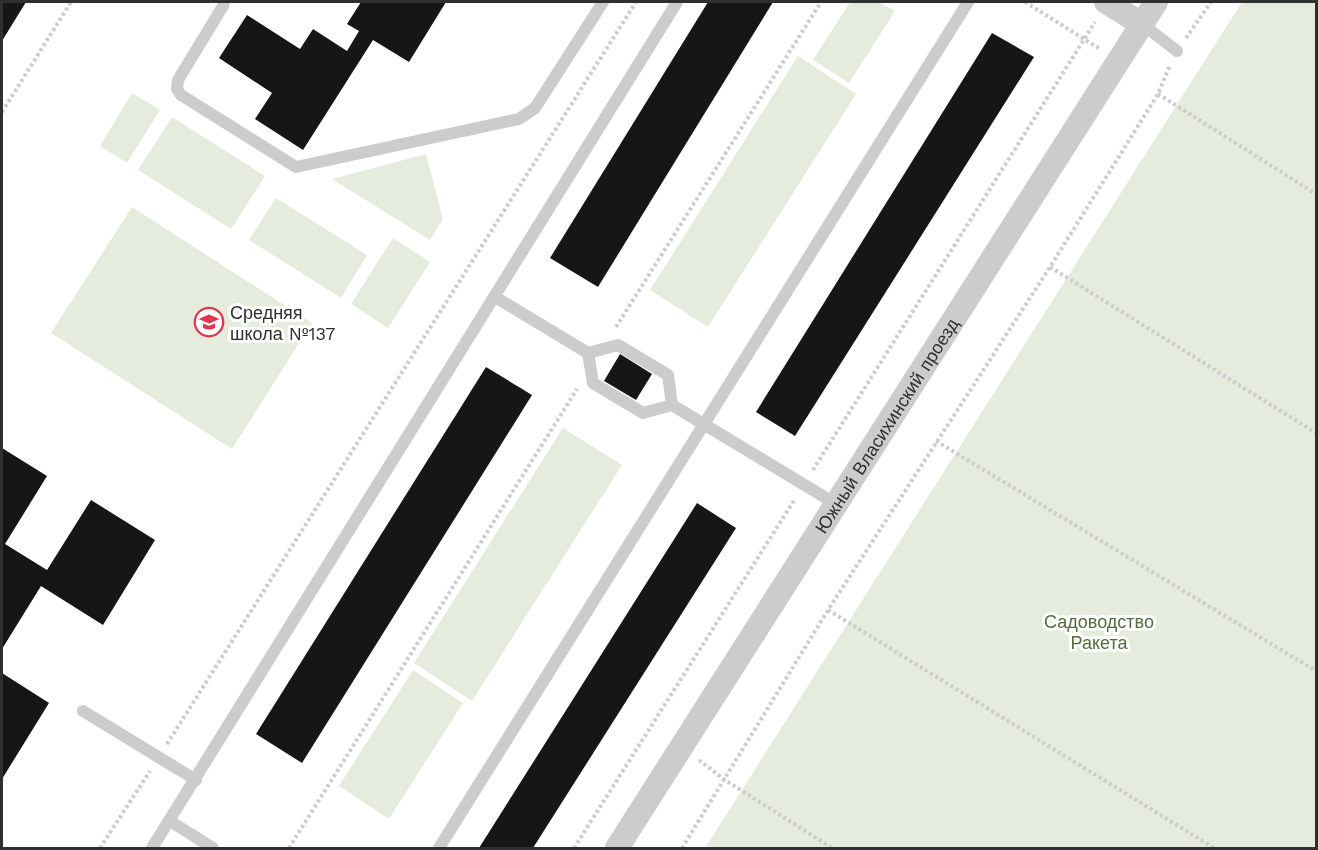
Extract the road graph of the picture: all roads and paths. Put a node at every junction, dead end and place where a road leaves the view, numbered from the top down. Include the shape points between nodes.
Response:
1 (71, 2) edge
2 (224, 2) edge
3 (603, 2) edge
4 (636, 2) edge
5 (677, 2) edge
6 (821, 2) edge
7 (968, 2) edge
8 (1025, 2) edge
9 (1156, 2) edge
10 (1212, 2) edge
11 (1101, 11) edge
12 (1142, 24) junction
13 (1084, 39) junction
14 (1177, 51) junction
15 (1118, 61) junction
16 (1158, 94) junction
17 (2, 112) edge
18 (1317, 194) edge
19 (1050, 267) junction
20 (495, 297) junction
21 (602, 349) junction
22 (588, 353) junction
23 (590, 368) junction
24 (672, 405) junction
25 (704, 425) junction
26 (1317, 433) edge
27 (936, 441) junction
28 (804, 484) junction
29 (836, 504) junction
30 (828, 610) junction
31 (1317, 670) edge
32 (83, 711) dead end
33 (682, 747) junction
34 (158, 757) junction
35 (196, 780) junction
36 (725, 780) junction
37 (170, 821) junction
38 (100, 849) edge
39 (152, 849) edge
40 (213, 849) edge
41 (289, 849) edge
42 (439, 849) edge
43 (574, 849) edge
44 (617, 849) edge
45 (682, 849) edge
46 (832, 849) edge
47 (1214, 849) edge

1 - 17 path
2 - 3 lane via 178,80 177,89 180,95 296,167 519,119 535,108
4 - 34 path
5 - 20 lane
6 - 21 path
7 - 25 lane
8 - 13 path
9 - 12 street, Южный Власихинский проезд
10 - 14 path
11 - 12 street
11 - 13 path
12 - 14 lane
12 - 15 street, Южный Власихинский проезд
13 - 15 path
13 - 28 path
14 - 16 path
15 - 29 street, Южный Власихинский проезд
16 - 18 path
16 - 19 path
19 - 26 path
19 - 27 path
20 - 22 lane
20 - 35 lane
21 - 22 lane
21 - 24 lane via 618,345 668,375
22 - 23 lane
23 - 24 lane via 593,383 643,413
23 - 41 path
24 - 25 lane
25 - 28 lane
25 - 42 lane
27 - 30 path
27 - 31 path
28 - 29 lane
28 - 43 path
29 - 33 street, Южный Власихинский проезд
30 - 36 path
30 - 47 path
32 - 34 lane
33 - 36 path
33 - 44 street, Южный Власихинский проезд
34 - 35 lane
34 - 38 path
35 - 37 lane
36 - 45 path
36 - 46 path
37 - 39 lane
37 - 40 lane

